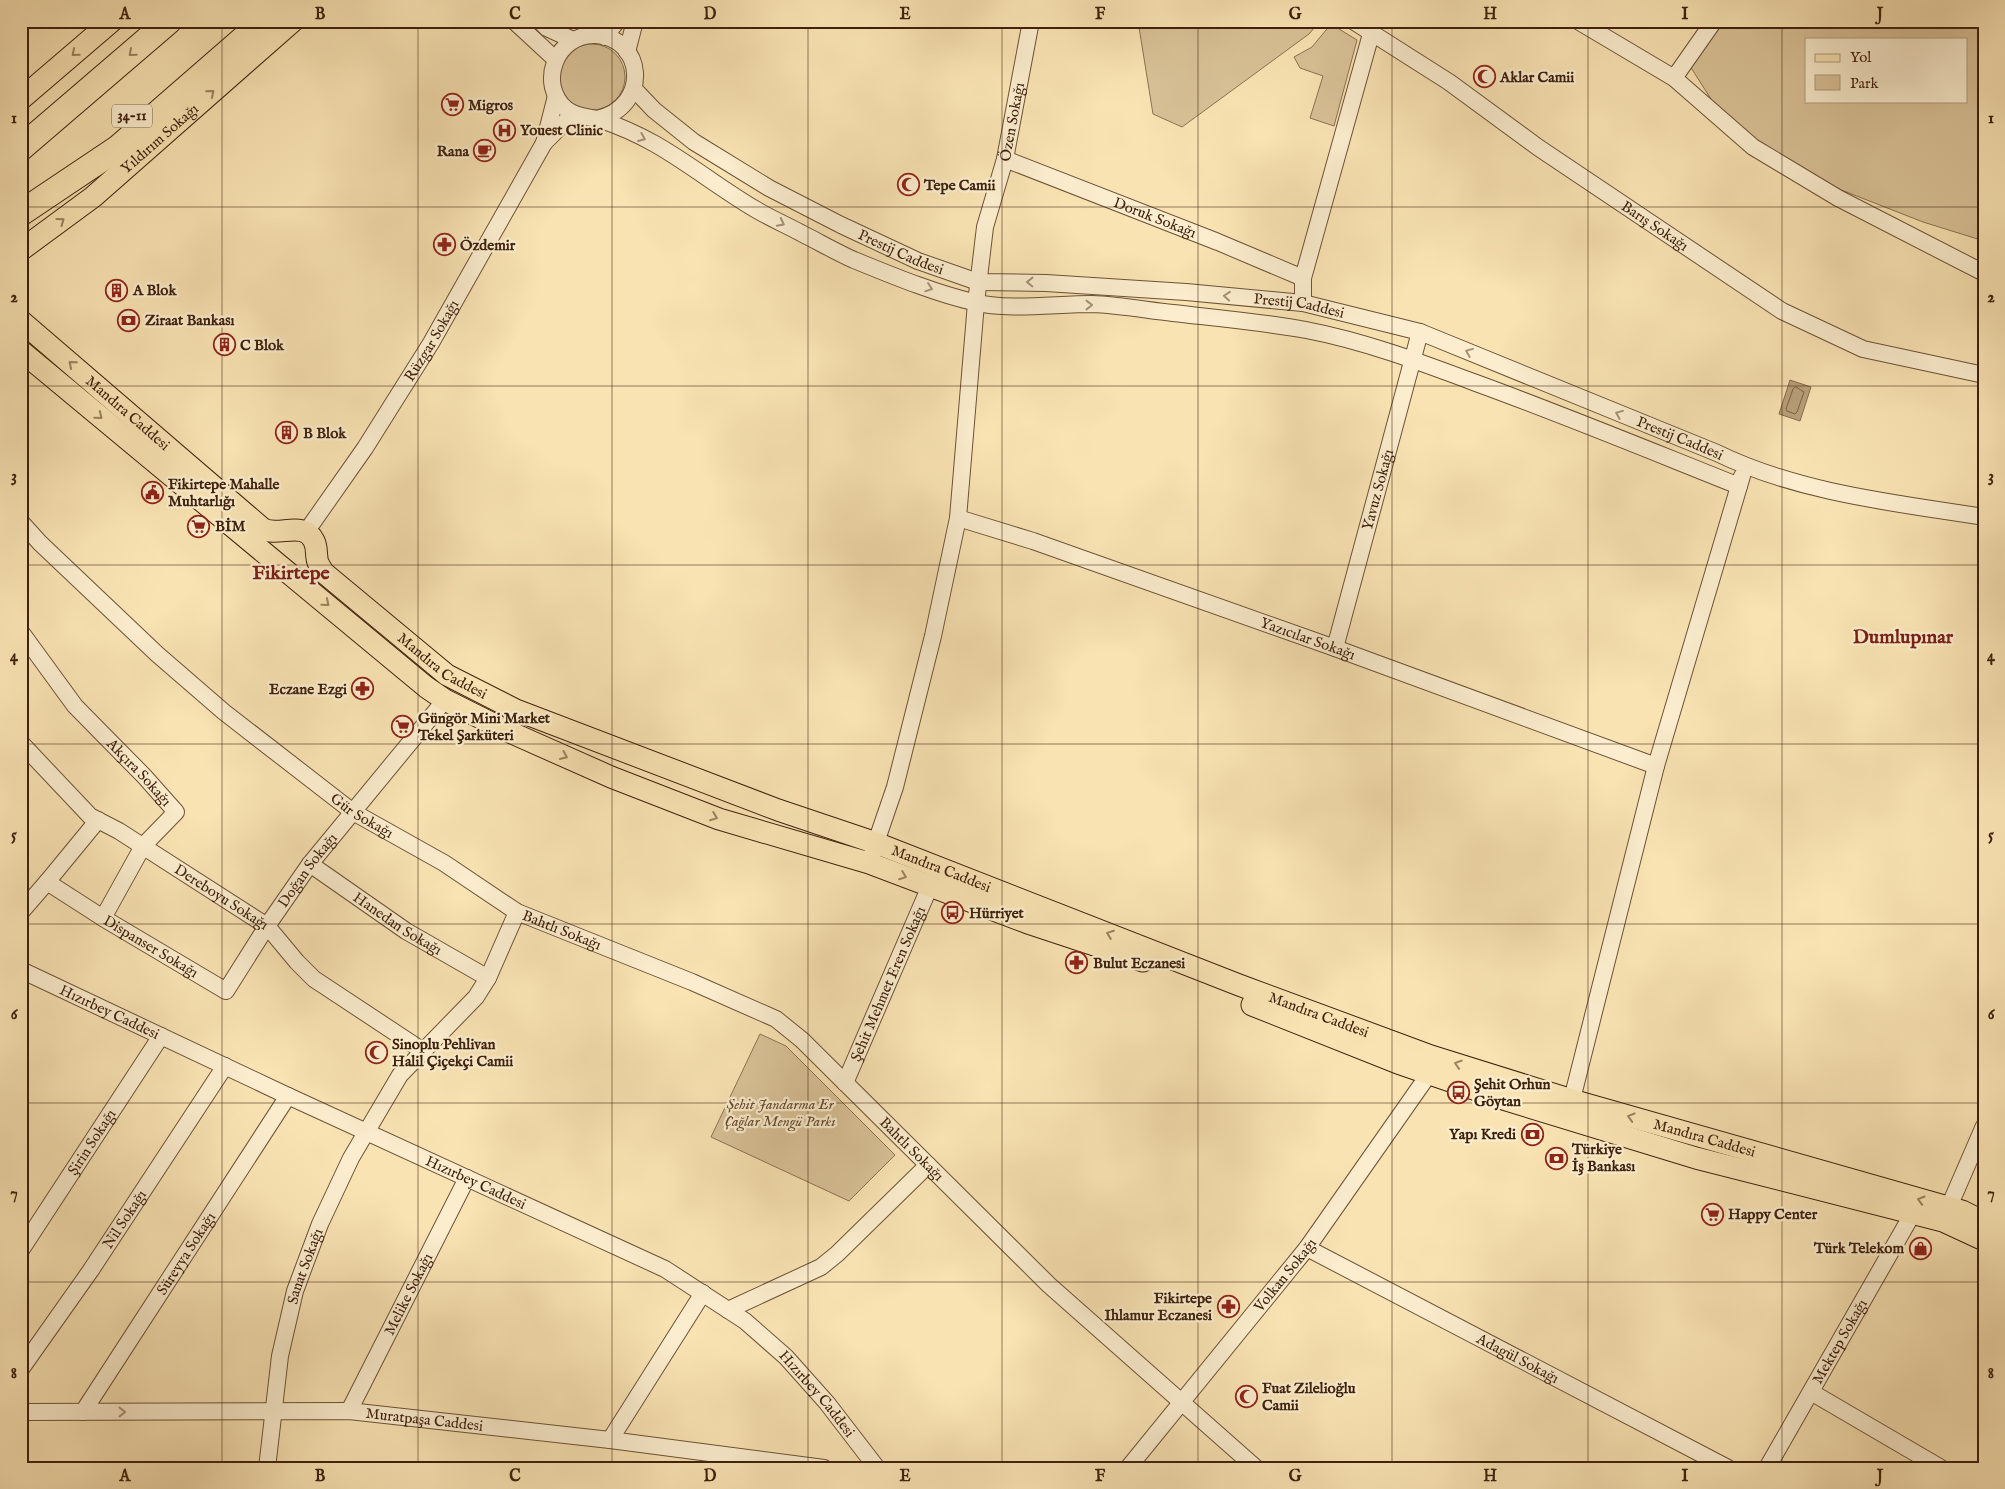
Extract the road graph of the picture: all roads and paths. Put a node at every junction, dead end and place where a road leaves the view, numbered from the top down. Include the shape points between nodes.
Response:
1 (112, 21) edge
2 (169, 21) edge
3 (240, 21) edge
4 (264, 21) edge
5 (293, 21) edge
6 (514, 21) edge
7 (540, 21) edge
8 (617, 21) edge
9 (635, 21) edge
10 (1031, 21) edge
11 (1353, 21) edge
12 (1578, 21) edge
13 (1714, 21) edge
14 (1371, 34) junction
15 (605, 37) junction
16 (573, 40) junction
17 (627, 52) junction
18 (556, 59) junction
19 (1674, 78) junction
20 (634, 89) junction
21 (556, 96) junction
22 (21, 99) edge
23 (573, 114) junction
24 (597, 119) junction
25 (544, 143) junction
26 (21, 148) edge
27 (1005, 159) junction
28 (21, 208) edge
29 (21, 213) edge
30 (21, 250) edge
31 (1984, 273) edge
32 (1304, 278) junction
33 (978, 282) junction
34 (976, 303) junction
35 (1303, 303) junction
36 (21, 320) edge
37 (1420, 332) junction
38 (21, 352) edge
39 (1413, 360) junction
40 (1984, 375) edge
41 (1745, 467) junction
42 (1739, 486) junction
43 (1984, 517) edge
44 (958, 518) junction
45 (21, 522) edge
46 (296, 531) junction
47 (316, 553) junction
48 (283, 568) junction
49 (21, 632) edge
50 (1335, 648) junction
51 (445, 700) junction
52 (21, 743) edge
53 (1656, 766) junction
54 (353, 812) junction
55 (98, 820) junction
56 (876, 843) junction
57 (143, 846) junction
58 (869, 863) junction
59 (310, 864) junction
60 (47, 882) junction
61 (930, 886) junction
62 (21, 912) edge
63 (517, 912) junction
64 (103, 918) junction
65 (267, 926) junction
66 (23, 975) edge
67 (488, 978) junction
68 (161, 1036) junction
69 (423, 1051) junction
70 (225, 1066) junction
71 (1429, 1074) junction
72 (845, 1082) junction
73 (288, 1096) junction
74 (1570, 1110) junction
75 (1984, 1126) edge
76 (367, 1132) junction
77 (928, 1164) junction
78 (467, 1178) junction
79 (1913, 1213) junction
80 (1946, 1214) junction
81 (1984, 1222) edge
82 (1984, 1240) edge
83 (1307, 1248) junction
84 (21, 1250) edge
85 (703, 1293) junction
86 (728, 1310) junction
87 (21, 1369) edge
88 (1811, 1392) junction
89 (1182, 1403) junction
90 (273, 1411) junction
91 (349, 1411) junction
92 (21, 1412) edge
93 (84, 1412) junction
94 (610, 1440) junction
95 (267, 1468) edge
96 (824, 1468) edge
97 (878, 1468) edge
98 (1128, 1468) edge
99 (1256, 1468) edge
100 (1728, 1468) edge
101 (1766, 1468) edge
102 (1941, 1468) edge

1 -> 22 main road
2 -> 26 highway
3 - 28 highway, 34-11 via 114,132
4 - 29 highway via 118,148
30 -> 5 main road, Yıldırım Sokağı via 93,197
6 - 18 street
7 - 16 street
8 - 15 street
9 - 17 street
10 - 27 street, Özen Sokağı
11 - 14 street, Barış Sokağı
12 - 19 street
13 - 19 street
14 - 32 street
14 - 40 street, Barış Sokağı via 1449,82 1540,148 1782,311 1863,349
15 - 16 street
15 - 17 street via 617,42
16 - 18 street
17 - 20 street via 636,76
18 - 21 street via 552,71
19 - 31 street via 1753,147 1838,198
20 - 24 street via 620,109
20 - 33 street, Prestij Caddesi via 694,142 769,188 918,261
21 - 23 street
21 - 25 street
23 - 24 street, Prestij Caddesi
23 - 25 street
24 -> 34 street, Prestij Caddesi via 653,143 757,211 852,259
25 - 46 street, Rüzgar Sokağı via 428,347 364,448
27 - 32 street, Doruk Sokağı
27 - 33 street, Özen Sokağı via 985,227
32 - 35 street
33 - 34 street, Özen Sokağı
35 -> 33 street, Prestij Caddesi via 1140,289
34 -> 39 street, Prestij Caddesi via 1022,306 1094,304 1306,330 1394,352
34 - 44 street, Özen Sokağı
35 - 37 street, Prestij Caddesi
46 -> 36 main road, Mandıra Caddesi via 269,532 263,528
37 - 39 street, Yavuz Sokağı
41 -> 37 street, Prestij Caddesi
38 -> 48 main road, Mandıra Caddesi
39 - 42 street, Prestij Caddesi via 1535,404
39 - 50 street, Yavuz Sokağı
41 - 42 street
41 - 43 street, Prestij Caddesi via 1830,491
42 - 53 street
44 - 50 street, Yazıcılar Sokağı via 1033,541
44 - 56 street, Özen Sokağı via 933,636 895,787
45 - 54 street, Gür Sokağı via 157,654 224,712
46 - 47 main road, Mandıra Caddesi via 314,541
46 - 48 main road via 276,540 275,559
47 - 48 main road via 315,560 301,572
47 - 56 main road, Mandıra Caddesi via 323,572 447,675 516,710 778,810
48 -> 51 main road, Mandıra Caddesi
49 - 57 street, Akçıra Sokağı via 75,706 176,812
50 - 53 street, Yazıcılar Sokağı
51 - 54 street, Doğan Sokağı
51 -> 58 main road, Mandıra Caddesi via 503,730 611,777 719,819
52 - 55 street, Dereboyu Sokağı via 90,816
53 - 74 street
54 - 59 street, Doğan Sokağı
54 - 63 street, Gür Sokağı via 444,863
55 - 57 street, Dereboyu Sokağı
55 - 60 street
56 - 58 street, Özen Sokağı
74 -> 56 main road, Mandıra Caddesi
57 - 64 street, Akçıra Sokağı
57 - 65 street, Dereboyu Sokağı
58 -> 61 main road, Mandıra Caddesi
59 - 65 street, Doğan Sokağı
59 - 67 street, Hanedan Sokağı via 406,931
60 - 62 street
60 - 64 street, Dispanser Sokağı
61 - 71 main road, Mandıra Caddesi via 1144,962
61 - 72 street, Şehit Mehmet Eren Sokağı
63 - 67 street
63 - 72 street, Bahtlı Sokağı via 776,1019
64 - 65 street, Dispanser Sokağı via 226,991
65 - 69 street, Dereboyu Sokağı via 314,979
66 - 68 street, Hızırbey Caddesi
67 - 69 street via 476,997
68 - 70 street, Hızırbey Caddesi
68 - 84 street, Şirin Sokağı
69 - 76 street via 400,1076
70 - 73 street, Hızırbey Caddesi
70 - 87 street, Nil Sokağı via 91,1270
71 - 74 main road, Mandıra Caddesi
71 - 83 street, Volkan Sokağı
72 - 77 street, Bahtlı Sokağı
73 - 76 street, Hızırbey Caddesi
73 - 93 street, Süreyya Sokağı
74 - 79 main road, Mandıra Caddesi via 1696,1158
80 -> 74 main road, Mandıra Caddesi
75 - 80 street
76 - 78 street, Hızırbey Caddesi
76 - 90 street, Sanat Sokağı via 351,1158 324,1217 295,1291 280,1356
77 - 86 street via 821,1267
77 - 89 street, Bahtlı Sokağı via 1050,1285
78 - 85 street, Hızırbey Caddesi via 665,1269
78 - 91 street, Melike Sokağı
79 - 80 main road, Mandıra Caddesi
79 - 88 street, Mektep Sokağı
80 - 81 main road, Mandıra Caddesi
80 - 82 main road, Mandıra Caddesi
83 - 89 street, Volkan Sokağı
83 - 100 street, Adagül Sokağı
85 - 86 street, Hızırbey Caddesi
85 - 94 street
86 - 97 street, Hızırbey Caddesi via 786,1357
88 - 101 street, Mektep Sokağı
88 - 102 street
89 - 98 street, Volkan Sokağı
89 - 99 street, Bahtlı Sokağı
90 - 91 street, Muratpaşa Caddesi
93 -> 90 street, Muratpaşa Caddesi
90 - 95 street, Sanat Sokağı
91 - 94 street, Muratpaşa Caddesi
92 - 93 street, Muratpaşa Caddesi
94 - 96 street, Muratpaşa Caddesi

